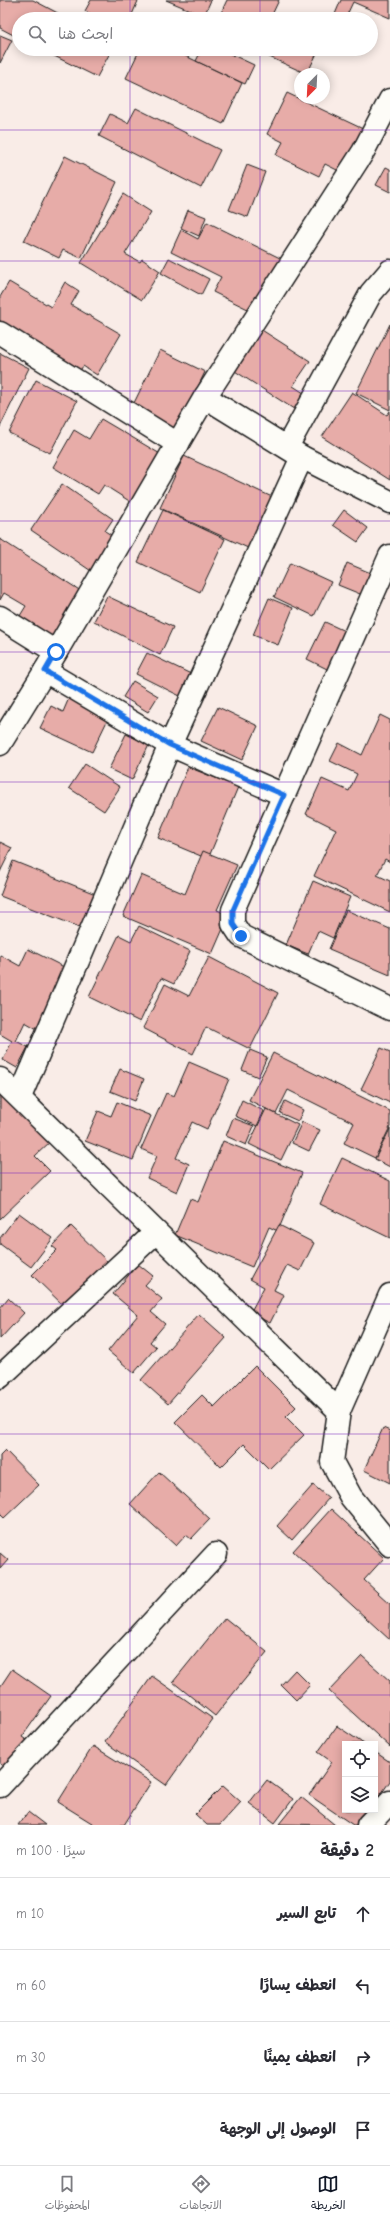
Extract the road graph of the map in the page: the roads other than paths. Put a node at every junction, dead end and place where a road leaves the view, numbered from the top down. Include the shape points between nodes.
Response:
1 (390, 100) edge
2 (390, 271) edge
3 (0, 333) edge
4 (205, 397) junction
5 (178, 444) junction
6 (295, 452) junction
7 (390, 502) edge
8 (390, 556) edge
9 (0, 617) edge
10 (56, 652) junction
11 (45, 671) junction
12 (0, 744) edge
13 (170, 745) junction
14 (284, 795) junction
15 (390, 1009) edge
16 (0, 1079) edge
17 (20, 1098) junction
18 (156, 1232) junction
19 (390, 1295) edge
20 (0, 1377) edge
21 (339, 1411) junction
22 (390, 1545) edge
23 (216, 1554) dead end
24 (0, 1786) edge
25 (390, 1802) edge
26 (368, 1825) edge

1 - 4 street via 363,152
2 - 6 street via 371,293
3 - 5 street
4 - 5 street
4 - 6 street
5 - 10 street
6 - 7 street
6 - 13 street
8 - 14 street
9 - 10 street
10 - 11 street
11 - 12 street
11 - 13 street
13 - 14 street
13 - 17 street
14 - 15 street via 233,910 233,924 241,936
16 - 17 street
17 - 18 street
18 - 20 street
18 - 21 street
19 - 21 street
21 - 22 street via 332,1462 351,1497
23 - 24 street
25 - 26 street

